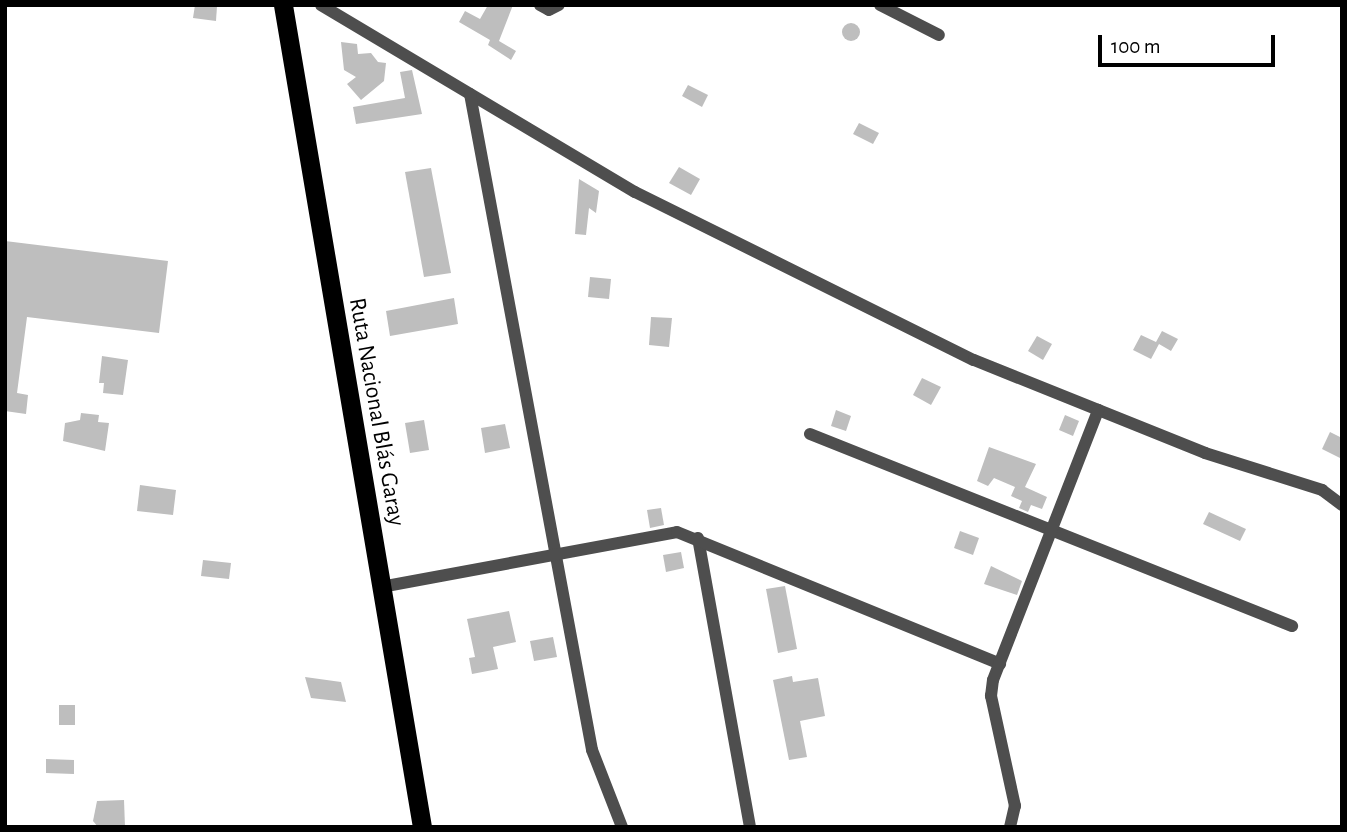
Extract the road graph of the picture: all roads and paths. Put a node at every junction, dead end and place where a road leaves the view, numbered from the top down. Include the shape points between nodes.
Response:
1 (283, 5) edge
2 (321, 5) edge
3 (540, 5) edge
4 (559, 5) edge
5 (880, 5) edge
6 (939, 35) dead end
7 (470, 94) junction
8 (1098, 410) junction
9 (810, 434) dead end
10 (1342, 505) edge
11 (1051, 530) junction
12 (698, 538) junction
13 (556, 555) junction
14 (381, 587) junction
15 (1292, 626) dead end
16 (1000, 664) junction
17 (422, 827) edge
18 (622, 827) edge
19 (750, 827) edge
20 (1010, 827) edge

1 - 14 highway, Ruta Nacional Blás Garay
2 - 7 street
3 - 4 street via 549,10
5 - 6 street
7 - 8 street via 635,192 974,360
7 - 13 street
8 - 10 street via 1205,453 1322,490
8 - 11 street
9 - 11 street
11 - 15 street
11 - 16 street
12 - 13 street via 677,532
12 - 16 street
12 - 19 street
13 - 14 street
13 - 18 street via 592,750
14 - 17 highway, Ruta Nacional Blás Garay
16 - 20 street via 991,696 1015,806

